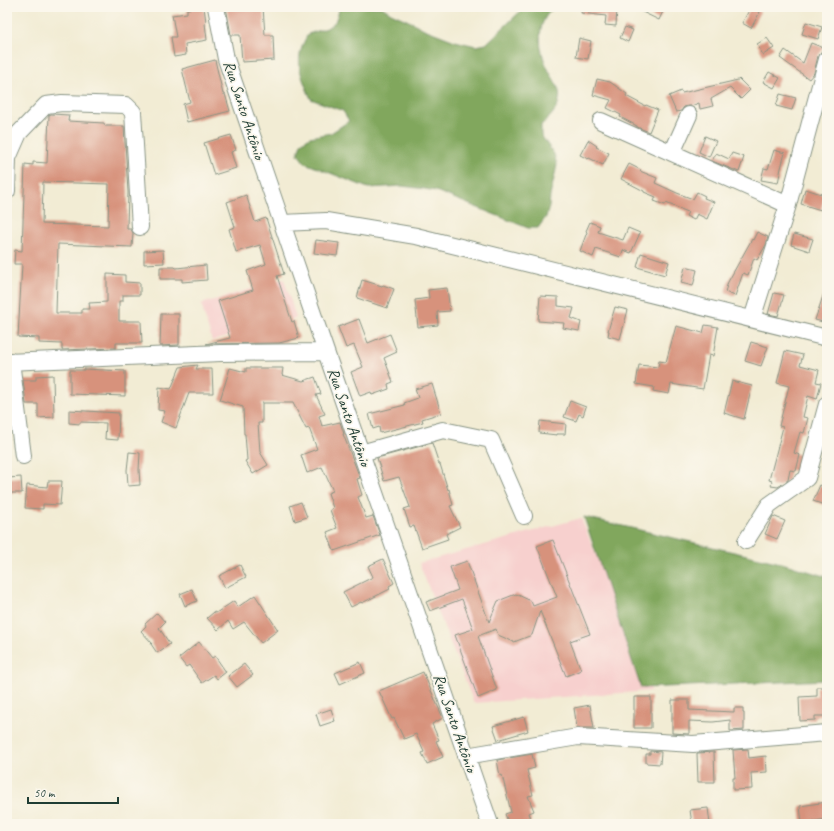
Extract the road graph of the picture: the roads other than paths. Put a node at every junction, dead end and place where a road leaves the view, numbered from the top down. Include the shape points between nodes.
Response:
1 (216, 7) edge
2 (827, 59) edge
3 (689, 115) dead end
4 (601, 121) dead end
5 (672, 153) junction
6 (7, 191) edge
7 (788, 205) junction
8 (282, 223) junction
9 (140, 227) dead end
10 (752, 319) junction
11 (827, 338) edge
12 (326, 352) junction
13 (9, 362) edge
14 (827, 404) edge
15 (361, 453) junction
16 (23, 456) dead end
17 (524, 516) dead end
18 (746, 541) dead end
19 (827, 733) edge
20 (466, 756) junction
21 (490, 824) edge

1 - 8 street, Rua Santo Antônio via 226,60
2 - 7 street
3 - 5 street
4 - 5 street
5 - 7 street
6 - 9 street via 8,158 19,133 46,105 126,105 133,112
7 - 10 street
8 - 10 street via 326,221 416,236
8 - 12 street, Rua Santo Antônio
10 - 11 street
12 - 13 street via 221,353
12 - 15 street, Rua Santo Antônio
13 - 16 street
14 - 18 street via 807,478 769,505
15 - 17 street via 444,430 491,440
15 - 20 street, Rua Santo Antônio
19 - 20 street via 693,744 578,737
20 - 21 street, Rua Santo Antônio

